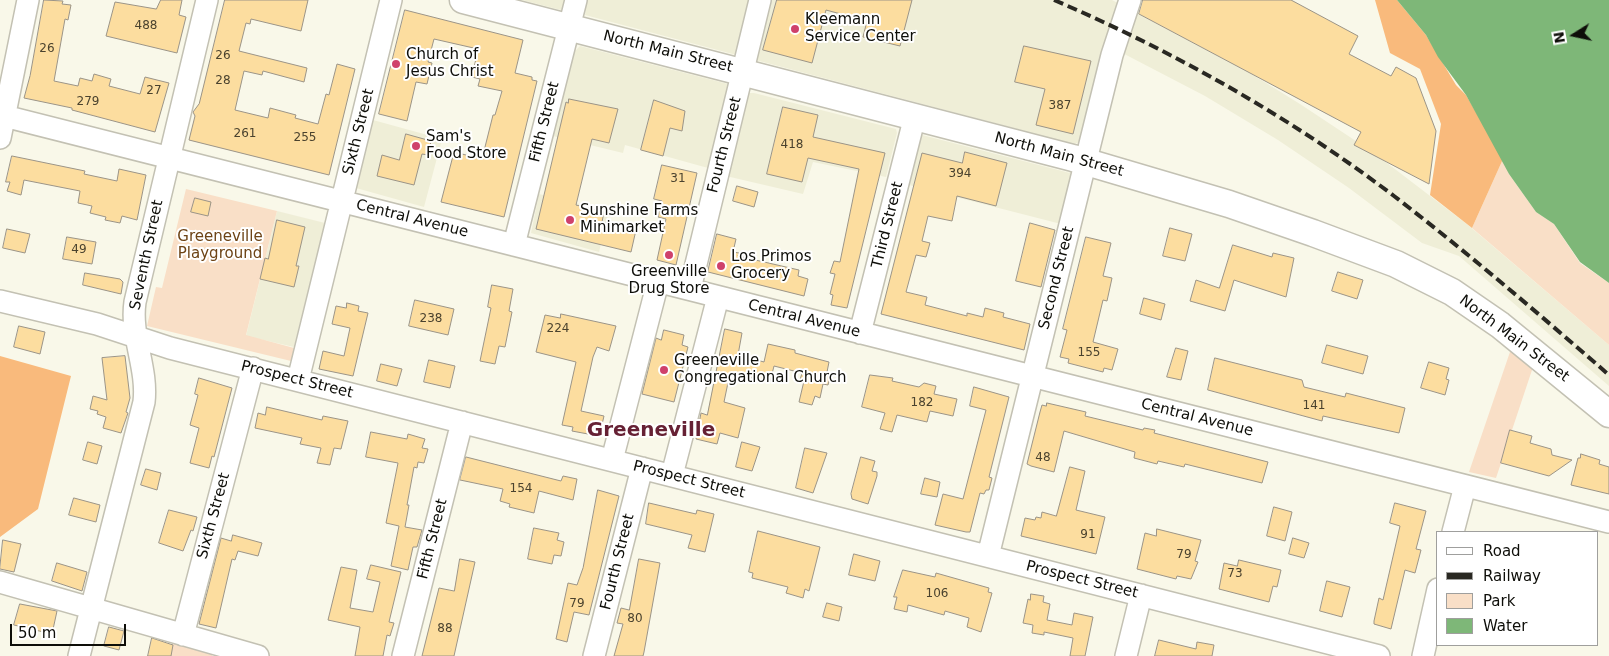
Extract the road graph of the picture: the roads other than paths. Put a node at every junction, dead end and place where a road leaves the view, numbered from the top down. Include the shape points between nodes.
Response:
1 (28, 0) edge
2 (207, 0) edge
3 (391, 0) edge
4 (463, 0) edge
5 (576, 0) edge
6 (760, 0) edge
7 (1130, 0) edge
8 (569, 27) junction
9 (742, 71) junction
10 (3, 115) edge
11 (915, 116) junction
12 (0, 138) edge
13 (170, 158) junction
14 (1086, 161) junction
15 (342, 201) junction
16 (514, 245) junction
17 (658, 282) junction
18 (690, 290) junction
19 (718, 297) junction
20 (0, 300) edge
21 (860, 333) junction
22 (135, 336) junction
23 (253, 368) junction
24 (1033, 376) junction
25 (298, 380) junction
26 (1609, 414) edge
27 (462, 422) junction
28 (612, 460) junction
29 (642, 468) junction
30 (672, 476) junction
31 (1465, 486) junction
32 (1609, 522) edge
33 (1453, 531) edge
34 (988, 556) junction
35 (0, 582) edge
36 (1141, 595) junction
37 (1436, 598) edge
38 (91, 608) junction
39 (183, 635) junction
40 (79, 656) edge
41 (258, 656) edge
42 (403, 656) edge
43 (594, 656) edge
44 (1126, 656) edge
45 (1380, 656) edge
46 (1423, 656) edge

1 - 10 street
2 - 13 street, Seventh Street
3 - 15 street, Sixth Street
4 - 8 main road, North Main Street
5 - 8 street, Fifth Street
6 - 9 street, Fourth Street
7 - 14 street, Second Street via 1112,55
8 - 9 main road, North Main Street
8 - 16 street, Fifth Street
9 - 11 main road, North Main Street
9 - 18 street, Fourth Street
10 - 12 street
10 - 13 street, Central Avenue
11 - 14 main road, North Main Street
11 - 21 street, Third Street
13 - 15 street, Central Avenue
13 - 22 street, Seventh Street via 135,302
14 - 24 street, Second Street
14 - 26 main road, North Main Street via 1229,204 1396,264 1426,278 1500,325
15 - 16 street, Central Avenue
15 - 25 street, Sixth Street
16 - 17 street, Central Avenue
17 - 18 street, Central Avenue
17 - 28 street
18 - 19 street, Central Avenue
19 - 21 street, Central Avenue
19 - 30 street
20 - 22 street, Prospect Street via 55,312
21 - 24 street, Central Avenue
22 - 23 street, Prospect Street
22 - 38 street, Seventh Street via 144,379 144,402
23 - 25 street, Prospect Street
23 - 39 street, Sixth Street
24 - 31 street, Central Avenue
24 - 34 street, Second Street
25 - 27 street, Prospect Street
27 - 28 street, Prospect Street
27 - 42 street, Fifth Street
28 - 29 street, Prospect Street
29 - 30 street, Prospect Street
29 - 43 street, Fourth Street
30 - 34 street, Prospect Street
31 - 32 street, Central Avenue
31 - 33 street
34 - 36 street, Prospect Street
35 - 38 street
36 - 44 street
36 - 45 street, Prospect Street
37 - 46 street
38 - 39 street
38 - 40 street, Seventh Street
39 - 41 street

